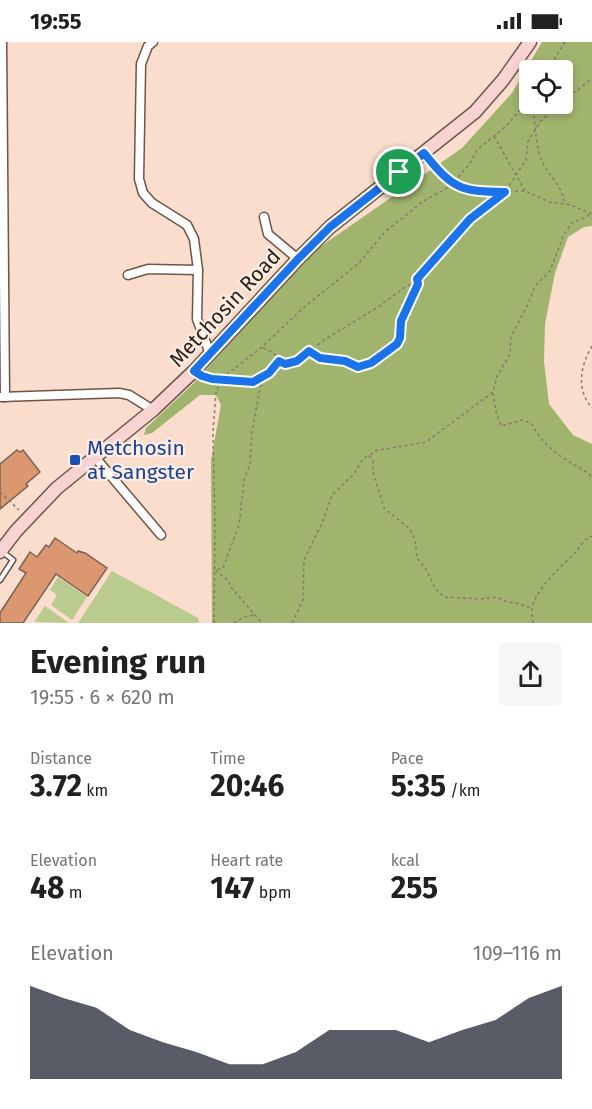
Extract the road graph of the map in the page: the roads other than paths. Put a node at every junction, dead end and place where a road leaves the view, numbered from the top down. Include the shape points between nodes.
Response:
1 (2, 42) edge
2 (153, 42) edge
3 (530, 42) edge
4 (264, 217) dead end
5 (298, 259) junction
6 (198, 270) junction
7 (128, 275) dead end
8 (210, 354) junction
9 (2, 397) edge
10 (153, 410) junction
11 (94, 456) junction
12 (161, 535) dead end
13 (1, 552) edge
14 (0, 580) edge

1 - 9 street
2 - 6 street via 141,64 139,179 143,193 152,203 187,225 194,239
3 - 5 main road, Metchosin Road via 475,112 330,227
4 - 5 street via 268,234
5 - 8 main road, Metchosin Road
6 - 7 street via 148,269
6 - 8 street via 197,320
8 - 10 main road, Metchosin Road
9 - 10 street via 119,393
10 - 11 main road, Metchosin Road
11 - 12 street
11 - 13 main road, Metchosin Road via 57,488
13 - 14 lane via 13,560

